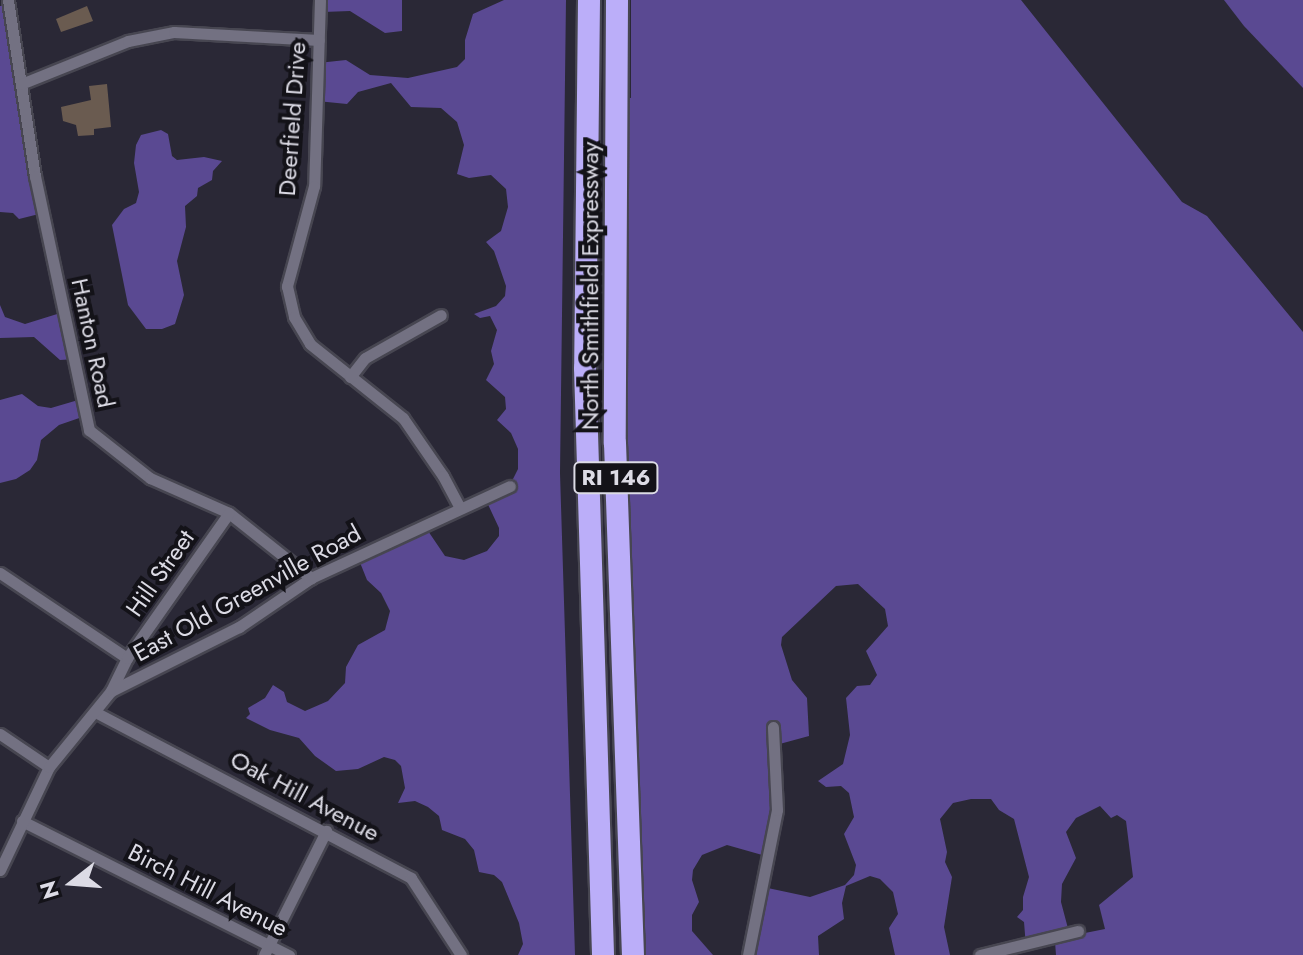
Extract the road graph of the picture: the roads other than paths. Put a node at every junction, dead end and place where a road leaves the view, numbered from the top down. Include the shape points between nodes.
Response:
1 (8, 0) edge
2 (320, 0) edge
3 (589, 0) edge
4 (617, 0) edge
5 (319, 40) junction
6 (21, 84) junction
7 (441, 315) dead end
8 (350, 377) junction
9 (510, 486) dead end
10 (460, 508) junction
11 (229, 513) junction
12 (0, 573) edge
13 (311, 578) junction
14 (127, 658) junction
15 (111, 691) junction
16 (95, 712) junction
17 (773, 727) dead end
18 (0, 734) edge
19 (49, 767) junction
20 (22, 821) junction
21 (326, 831) junction
22 (0, 870) edge
23 (1078, 931) dead end
24 (267, 950) edge
25 (289, 955) edge
26 (461, 955) edge
27 (603, 955) edge
28 (633, 955) edge
29 (748, 955) edge
30 (980, 955) edge

1 - 6 street, Hanton Road
2 - 5 street, Deerfield Drive
3 - 27 highway, North Smithfield Expressway / RI 146 via 585,368
4 - 28 highway, North Smithfield Expressway / RI 146 via 615,471
5 - 6 street via 174,32 128,41
5 - 8 street, Deerfield Drive via 314,186 287,286 294,317 310,344
6 - 11 street, Hanton Road via 35,176 89,430 150,478
7 - 8 street via 365,358
8 - 10 street, Deerfield Drive via 403,418
9 - 10 street, East Old Greenville Road
10 - 13 street, East Old Greenville Road
11 - 13 street, Hanton Road
11 - 14 street, Hill Street
12 - 14 street
13 - 15 street, East Old Greenville Road via 239,627
14 - 15 street, Hill Street
15 - 16 street, East Old Greenville Road
16 - 19 street, East Old Greenville Road
16 - 21 street, Oak Hill Avenue
17 - 29 street via 777,810
18 - 19 street
19 - 20 street, East Old Greenville Road
20 - 22 street, East Old Greenville Road
20 - 24 street, Birch Hill Avenue
21 - 24 street
21 - 26 street, Oak Hill Avenue via 411,878
23 - 30 street
24 - 25 street, Birch Hill Avenue

